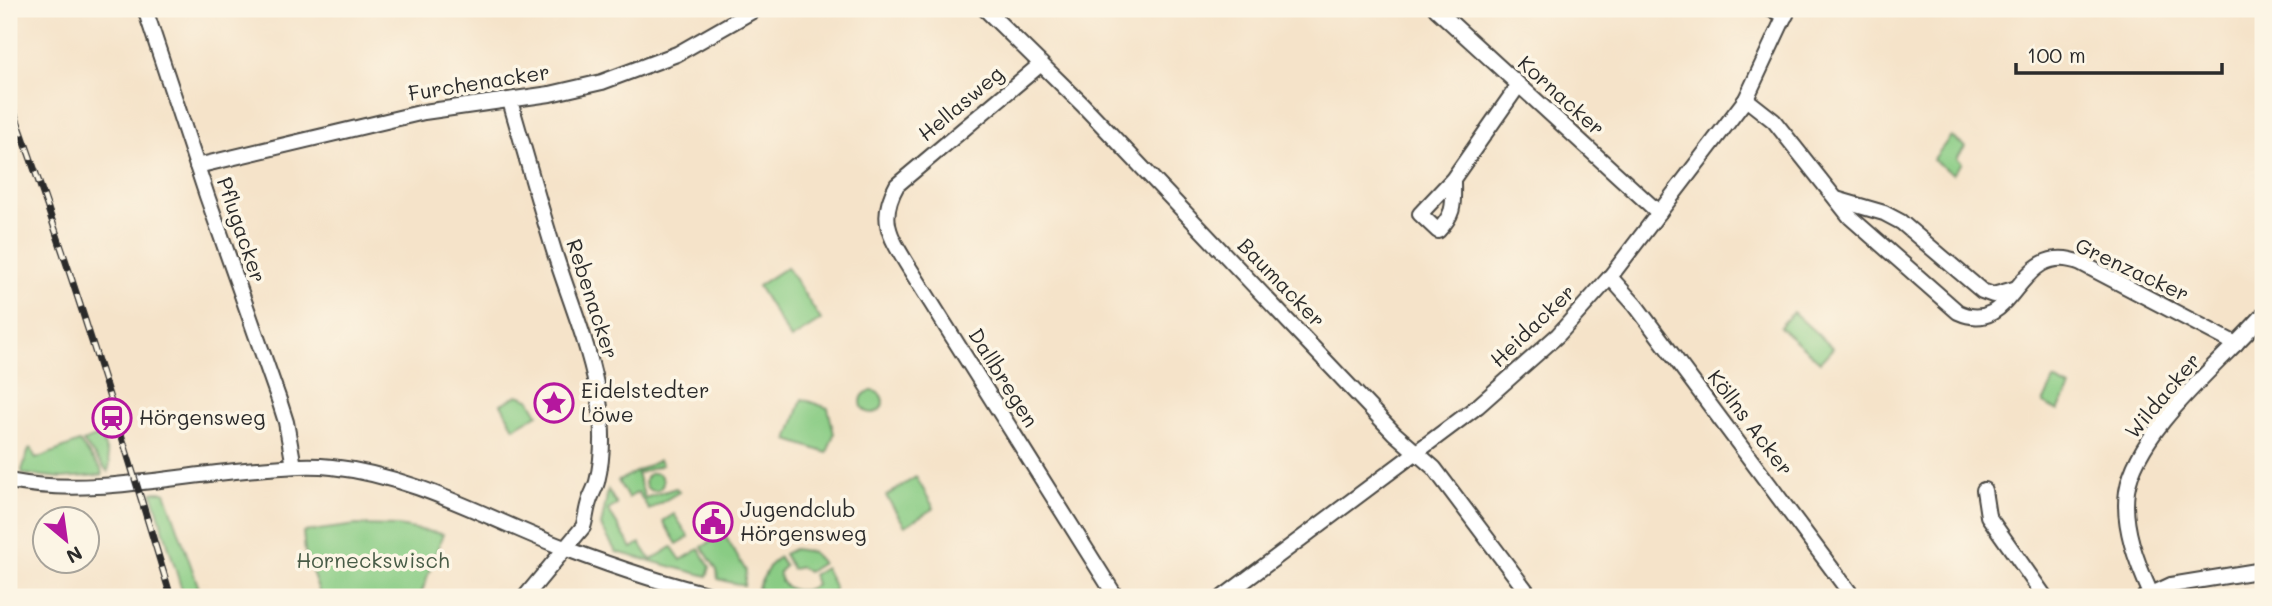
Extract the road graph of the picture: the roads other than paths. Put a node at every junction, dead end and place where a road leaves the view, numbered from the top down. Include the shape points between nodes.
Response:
1 (145, 9) edge
2 (756, 9) edge
3 (985, 9) edge
4 (1436, 9) edge
5 (1770, 9) edge
6 (1787, 12) edge
7 (1041, 64) junction
8 (1518, 86) junction
9 (1746, 99) junction
10 (510, 101) junction
11 (197, 166) junction
12 (906, 176) joint
13 (1452, 180) dead end
14 (1836, 199) junction
15 (1660, 213) junction
16 (1610, 277) junction
17 (2016, 288) junction
18 (2263, 315) edge
19 (2236, 344) junction
20 (1417, 452) junction
21 (294, 466) junction
22 (9, 481) edge
23 (1984, 490) dead end
24 (566, 549) junction
25 (2263, 570) edge
26 (2148, 596) edge
27 (525, 597) edge
28 (719, 597) edge
29 (1116, 597) edge
30 (1223, 597) edge
31 (1531, 597) edge
32 (1853, 597) edge
33 (2045, 597) edge

1 - 11 street, Pflugacker
2 - 10 street, Furchenacker via 677,54 627,73
3 - 7 street, Baumacker
4 - 8 street, Kornacker
5 - 6 street
6 - 9 street, Heidacker
7 - 12 street, Hellasweg
7 - 20 street, Baumacker
8 - 13 street
8 - 15 street, Kornacker
9 - 14 street, Grenzacker via 1774,121
9 - 15 street, Heidacker
10 - 11 street, Furchenacker via 424,112
10 - 24 street, Rebenacker via 593,372 601,416 597,483 583,527
11 - 21 street, Pflugacker via 282,411
12 - 29 street, Dallbregen via 888,206 891,238
14 - 17 street via 1901,222 1987,293
14 - 17 street, Grenzacker via 1850,218 1958,312 1975,317 1989,314
15 - 16 street, Heidacker
16 - 20 street, Heidacker via 1518,372
16 - 32 street, Köllns Acker
17 - 19 street, Grenzacker via 2049,259 2070,259
18 - 19 street, Wildacker
19 - 26 street, Wildacker via 2159,426 2133,471 2126,510
20 - 30 street, Heidacker
20 - 31 street, Baumacker
21 - 22 street via 92,487
21 - 24 street via 331,467 385,478 450,499
23 - 33 street via 1989,516
24 - 27 street, Rebenacker
24 - 28 street
25 - 26 street via 2171,585

